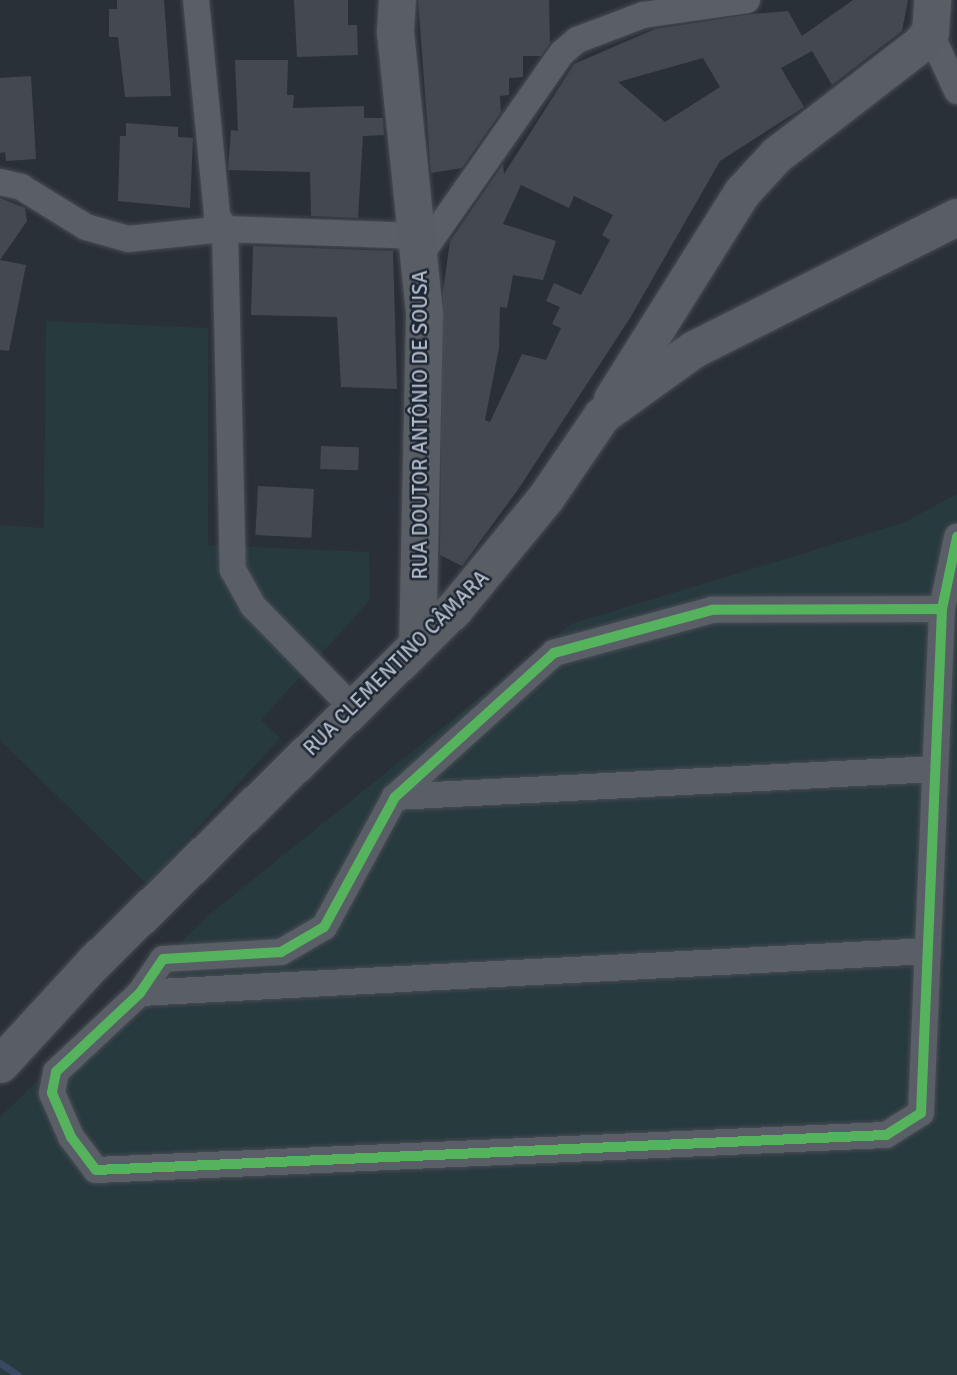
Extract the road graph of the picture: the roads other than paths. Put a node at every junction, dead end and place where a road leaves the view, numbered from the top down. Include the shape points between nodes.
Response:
1 (196, 0) edge
2 (397, 0) edge
3 (747, 0) edge
4 (931, 16) edge
5 (957, 91) edge
6 (0, 182) edge
7 (957, 217) edge
8 (225, 229) junction
9 (420, 245) junction
10 (602, 415) junction
11 (957, 537) edge
12 (942, 609) junction
13 (417, 641) junction
14 (353, 708) junction
15 (935, 769) junction
16 (395, 797) junction
17 (928, 951) junction
18 (140, 993) junction
19 (0, 1064) edge

1 - 8 street via 217,216
2 - 9 main road, RUA DOUTOR ANTÔNIO DE SOUSA via 395,32
3 - 9 street via 642,15 577,40 562,53
4 - 5 street
4 - 10 main road via 898,65 758,172 719,223
6 - 8 street via 21,187 86,227 128,239
7 - 10 main road, RUA CLEMENTINO CÂMARA via 694,349
8 - 9 street
8 - 14 street via 233,570 253,607
9 - 13 main road, RUA DOUTOR ANTÔNIO DE SOUSA via 423,462
10 - 13 main road, RUA CLEMENTINO CÂMARA via 494,564
11 - 12 street
12 - 15 street
12 - 16 street via 712,610 554,653
13 - 14 main road, RUA CLEMENTINO CÂMARA
14 - 19 main road, RUA CLEMENTINO CÂMARA via 93,964
15 - 16 street
15 - 17 street
16 - 18 street via 324,927 281,952 163,959
17 - 18 street
17 - 18 street via 921,1113 886,1135 96,1170 71,1137 52,1093 56,1072

